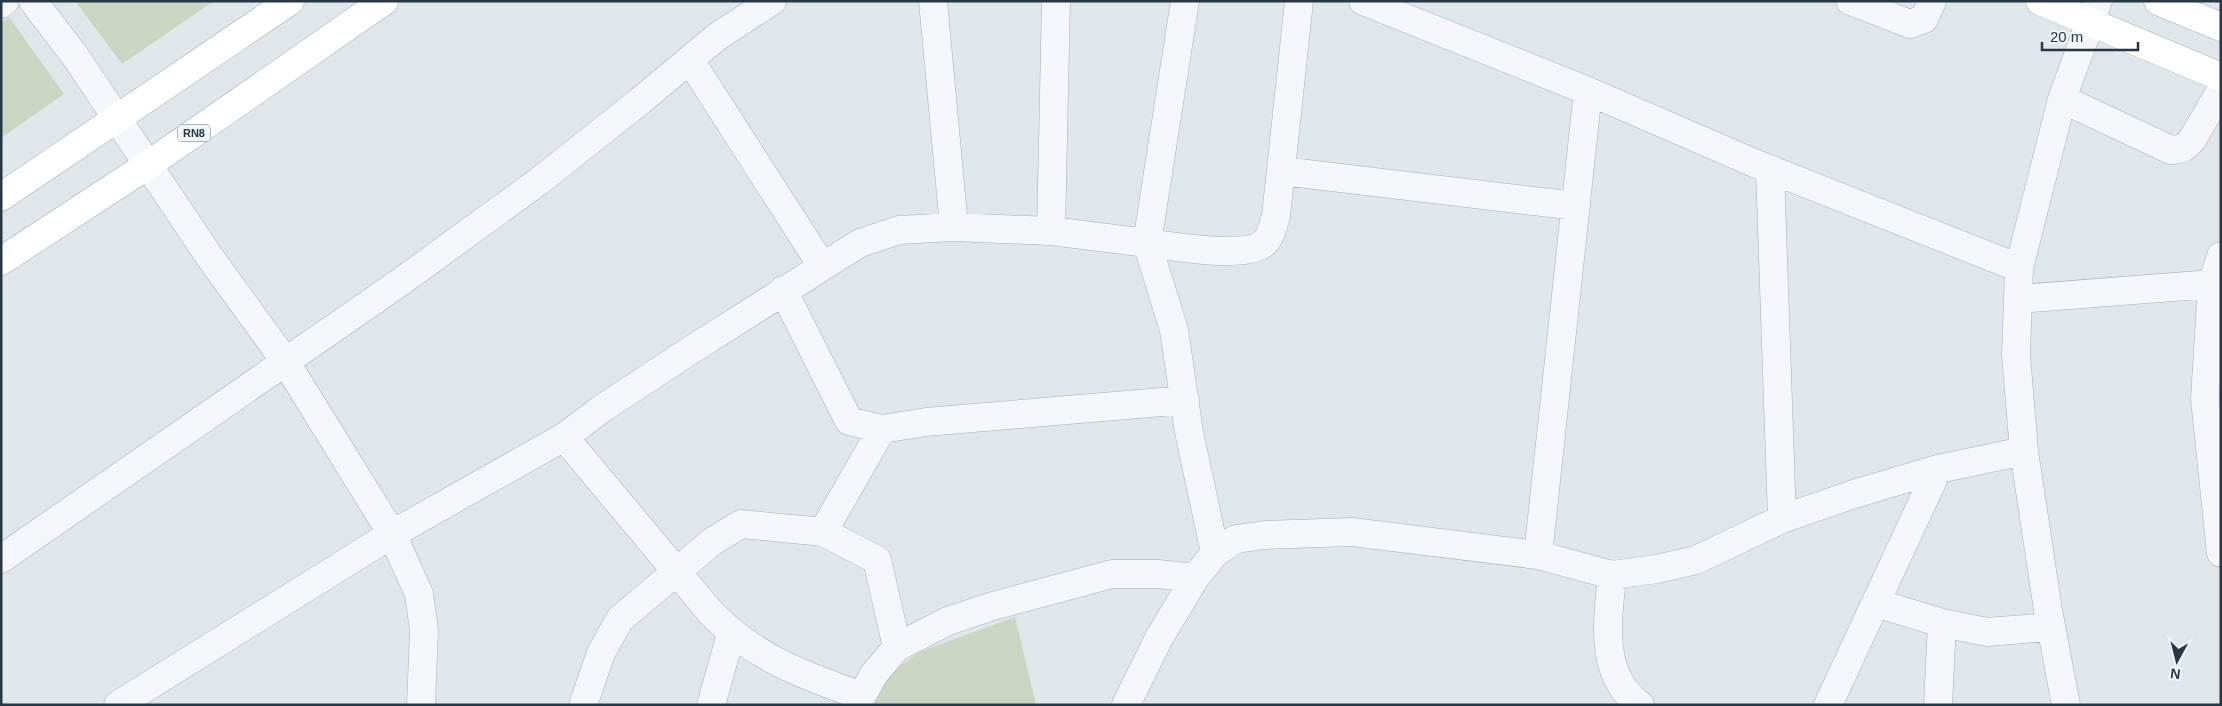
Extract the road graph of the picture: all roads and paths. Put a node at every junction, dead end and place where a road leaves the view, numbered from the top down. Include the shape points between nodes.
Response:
1 (5, 1) edge
2 (33, 1) edge
3 (290, 1) edge
4 (384, 1) edge
5 (772, 1) edge
6 (933, 1) edge
7 (1056, 1) edge
8 (1185, 1) edge
9 (1299, 1) edge
10 (1363, 1) edge
11 (1850, 1) edge
12 (1932, 1) edge
13 (2040, 1) edge
14 (2158, 1) edge
15 (1, 4) edge
16 (2094, 11) edge
17 (2221, 27) edge
18 (690, 60) junction
19 (2221, 77) edge
20 (2221, 90) edge
21 (1588, 92) junction
22 (2062, 99) junction
23 (117, 118) junction
24 (148, 165) junction
25 (1770, 170) junction
26 (1282, 171) junction
27 (1, 197) edge
28 (1576, 206) junction
29 (954, 227) junction
30 (1051, 231) junction
31 (1146, 243) junction
32 (2221, 256) edge
33 (1, 261) edge
34 (822, 266) junction
35 (2019, 268) junction
36 (2212, 284) junction
37 (783, 290) junction
38 (2018, 299) junction
39 (285, 360) junction
40 (1185, 400) junction
41 (882, 429) junction
42 (564, 437) junction
43 (2024, 451) junction
44 (1938, 469) junction
45 (1782, 519) junction
46 (823, 532) junction
47 (392, 534) junction
48 (2221, 552) edge
49 (1215, 553) junction
50 (1538, 555) junction
51 (1, 559) edge
52 (676, 570) junction
53 (1612, 575) junction
54 (1195, 578) junction
55 (1876, 603) junction
56 (1942, 623) junction
57 (2051, 627) junction
58 (731, 634) junction
59 (897, 647) junction
60 (859, 700) edge
61 (118, 705) edge
62 (421, 705) edge
63 (582, 705) edge
64 (711, 705) edge
65 (1126, 705) edge
66 (1640, 705) edge
67 (1828, 705) edge
68 (1938, 705) edge
69 (2066, 705) edge

1 - 15 street
2 - 23 street
3 - 23 main road
4 - 24 main road, RN8
5 - 18 street via 718,36
6 - 29 street
7 - 30 street
8 - 31 street
9 - 26 street
10 - 21 street
11 - 12 street via 1910,24 1924,19
13 - 16 main road
14 - 17 main road
16 - 19 main road
16 - 22 street
18 - 34 street
18 - 39 street via 538,182 399,283
20 - 22 street via 2192,140 2180,150 2171,150
21 - 25 street
21 - 28 street
22 - 35 street
23 - 24 street
23 - 27 main road
24 - 33 main road, RN8
24 - 39 street
25 - 35 street
25 - 45 street
26 - 28 street
26 - 31 street via 1276,216 1264,243 1250,250 1231,251
28 - 50 street
29 - 30 street
29 - 34 street via 899,230 860,243
30 - 31 street
31 - 40 street via 1174,330
32 - 36 street
34 - 37 street
35 - 38 street
36 - 38 street
36 - 48 street via 2205,399
37 - 41 street via 849,421
37 - 42 street
38 - 43 street via 2016,355
39 - 47 street
39 - 51 street
40 - 41 street via 926,422
40 - 49 street
41 - 46 street
42 - 47 street
42 - 52 street
43 - 44 street
43 - 57 street
44 - 45 street
44 - 55 street
45 - 53 street via 1696,560
46 - 52 street via 741,524
46 - 59 street via 877,560
47 - 61 street
47 - 62 street via 419,594 424,630
49 - 50 street via 1236,539 1352,532
49 - 54 street
50 - 53 street
52 - 58 street
52 - 63 street via 620,619 601,653
53 - 66 street via 1608,612 1610,658 1616,678
54 - 59 street via 1112,574 957,618
54 - 65 street via 1159,638
55 - 56 street
55 - 67 street
56 - 57 street via 1987,632
56 - 68 street
57 - 69 street
58 - 60 street via 768,659
58 - 64 street
59 - 60 street via 874,674

